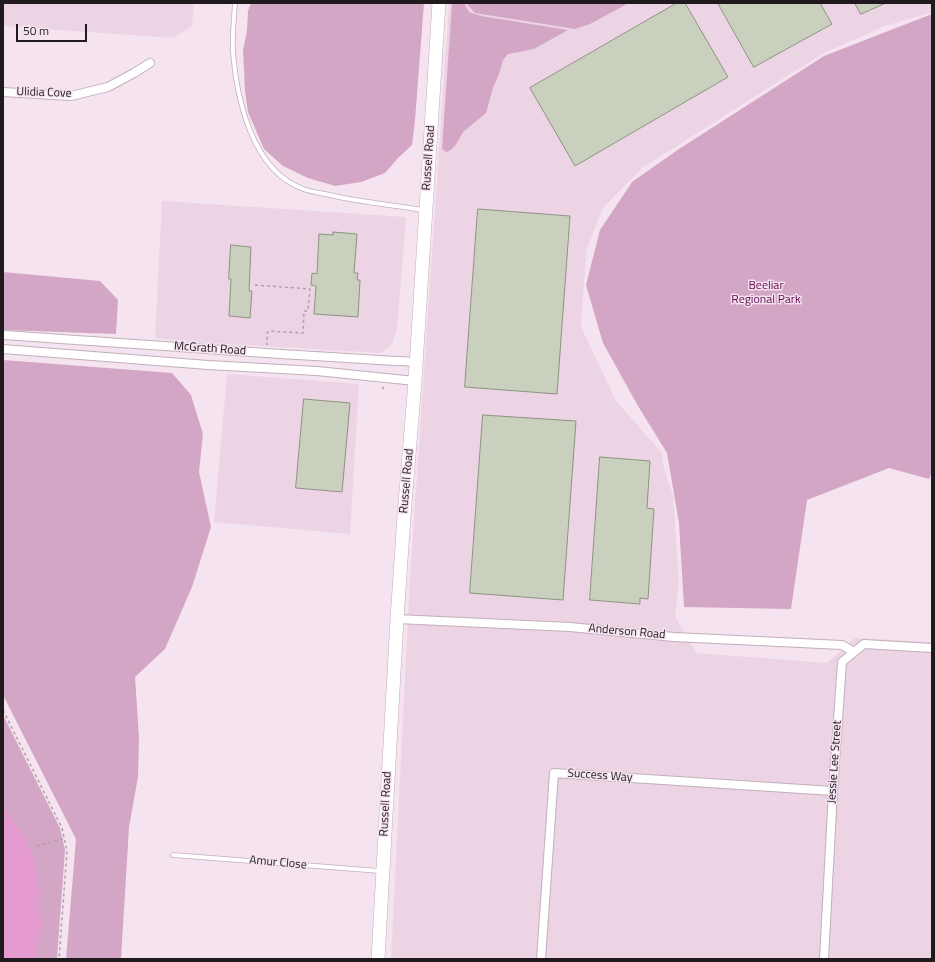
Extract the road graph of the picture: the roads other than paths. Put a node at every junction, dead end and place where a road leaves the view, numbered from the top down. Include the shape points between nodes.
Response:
1 (234, 3) edge
2 (439, 3) edge
3 (150, 63) dead end
4 (3, 92) edge
5 (425, 211) junction
6 (3, 335) edge
7 (3, 349) edge
8 (416, 362) junction
9 (415, 381) junction
10 (397, 619) junction
11 (932, 648) edge
12 (854, 652) junction
13 (832, 791) junction
14 (173, 855) dead end
15 (382, 872) junction
16 (378, 959) edge
17 (541, 959) edge
18 (824, 959) edge

1 - 5 lane via 233,50 244,115 258,148 284,179 303,189 350,200
2 - 5 main road, Russell Road
3 - 4 street, Ulidia Cove via 108,87 71,96
5 - 8 main road, Russell Road
6 - 8 street, McGrath Road
7 - 9 street, McGrath Road via 317,371
8 - 9 main road, Russell Road
9 - 10 main road, Russell Road
10 - 12 street, Anderson Road via 570,627 674,637 842,645
10 - 15 main road, Russell Road
11 - 12 street, Jessie Lee Street via 864,644
12 - 13 street, Jessie Lee Street via 842,662
13 - 17 street, Success Way via 554,773
13 - 18 street, Jessie Lee Street
14 - 15 lane, Amur Close
15 - 16 main road, Russell Road

